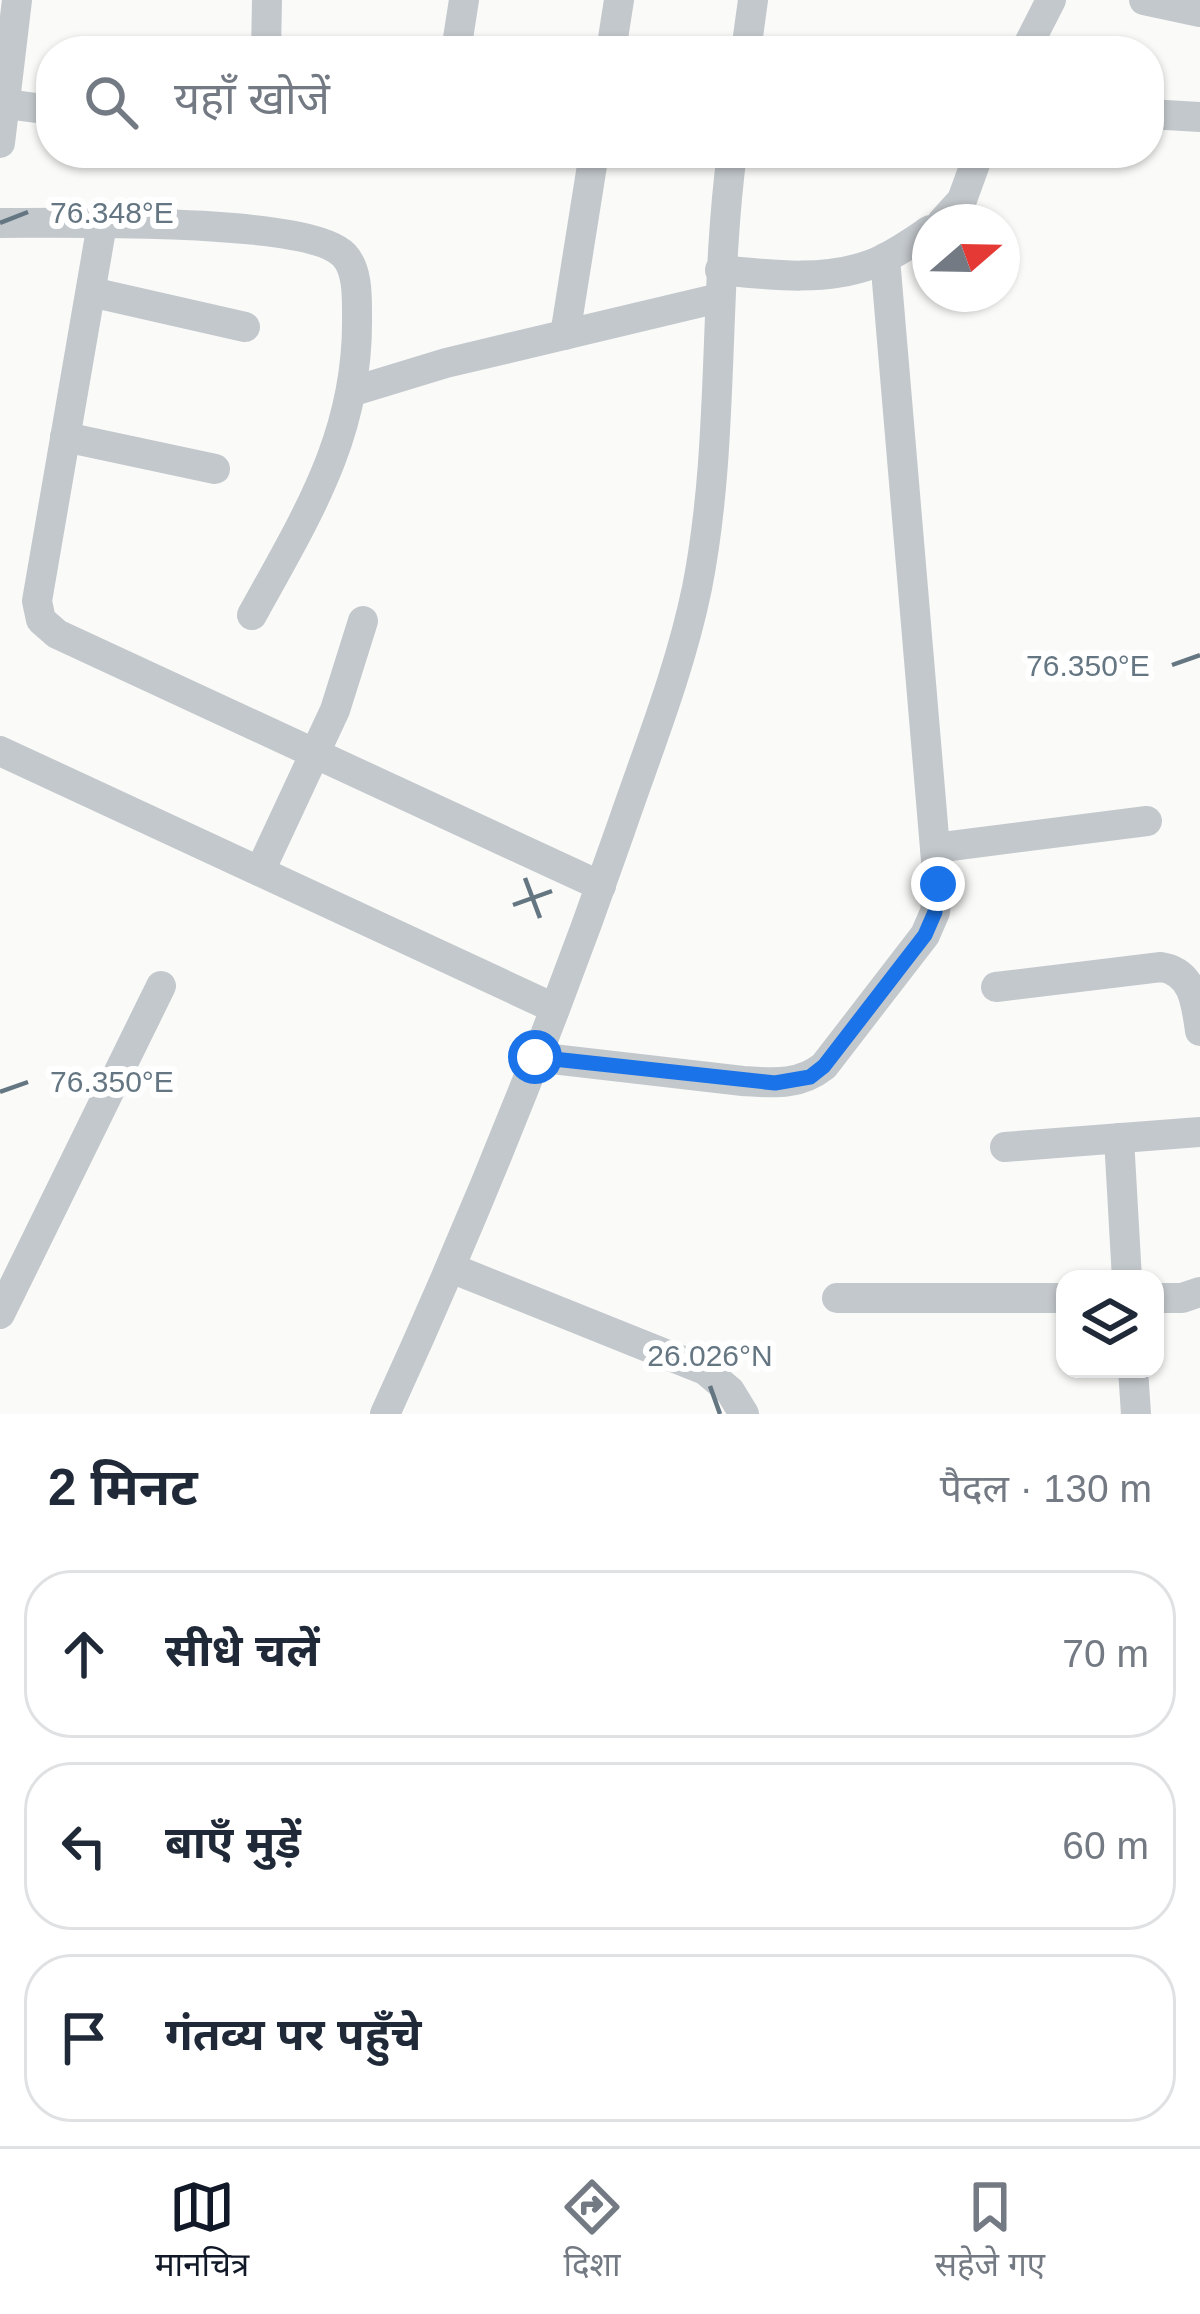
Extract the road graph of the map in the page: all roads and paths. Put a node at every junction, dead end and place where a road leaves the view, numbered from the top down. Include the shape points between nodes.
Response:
1 (17, 0) edge
2 (267, 0) edge
3 (464, 0) edge
4 (619, 0) edge
5 (753, 0) edge
6 (1051, 0) edge
7 (1144, 0) edge
8 (1200, 12) edge
9 (266, 36) edge
10 (458, 36) edge
11 (613, 36) edge
12 (748, 36) edge
13 (1033, 36) edge
14 (2, 104) edge
15 (36, 108) edge
16 (1164, 115) edge
17 (1200, 117) edge
18 (0, 142) edge
19 (592, 168) edge
20 (731, 168) edge
21 (974, 168) edge
22 (958, 204) edge
23 (0, 223) edge
24 (102, 224) junction
25 (912, 241) edge
26 (885, 258) junction
27 (719, 284) junction
28 (91, 292) junction
29 (245, 327) dead end
30 (565, 334) junction
31 (354, 391) junction
32 (65, 437) junction
33 (215, 469) dead end
34 (252, 615) dead end
35 (363, 621) dead end
36 (0, 751) edge
37 (317, 753) junction
38 (1147, 821) dead end
39 (935, 848) junction
40 (260, 871) junction
41 (601, 886) junction
42 (160, 986) dead end
43 (996, 987) dead end
44 (554, 1008) junction
45 (1200, 1030) edge
46 (535, 1057) junction
47 (1200, 1132) edge
48 (1119, 1138) junction
49 (1005, 1147) dead end
50 (451, 1268) junction
51 (1126, 1270) edge
52 (1200, 1292) edge
53 (837, 1298) dead end
54 (1056, 1298) edge
55 (1164, 1298) edge
56 (0, 1314) edge
57 (1134, 1378) edge
58 (385, 1414) edge
59 (744, 1414) edge
60 (1136, 1414) edge

1 - 14 street
2 - 9 street
3 - 10 street
4 - 11 street
5 - 12 street
6 - 13 street
7 - 8 street
14 - 15 street
14 - 18 street
16 - 17 street
19 - 30 street
20 - 27 street
21 - 22 street
23 - 24 street
24 - 28 street
24 - 31 street via 289,233 334,248 353,270 357,295
25 - 26 street
26 - 27 street via 849,270
26 - 39 street
27 - 30 street
27 - 41 street via 695,596
28 - 29 street
28 - 32 street
30 - 31 street
31 - 34 street via 309,512
32 - 33 street
32 - 37 street via 40,620
35 - 37 street
36 - 40 street
37 - 40 street
37 - 41 street
38 - 39 street
39 - 46 street via 935,912 925,935 810,1077 775,1083
40 - 44 street
41 - 44 street
42 - 56 street
43 - 45 street via 1175,969 1196,1001
44 - 46 street
46 - 50 street
47 - 48 street
48 - 49 street
48 - 51 street
50 - 58 street
50 - 59 street via 705,1370
52 - 55 street
53 - 54 street
57 - 60 street

